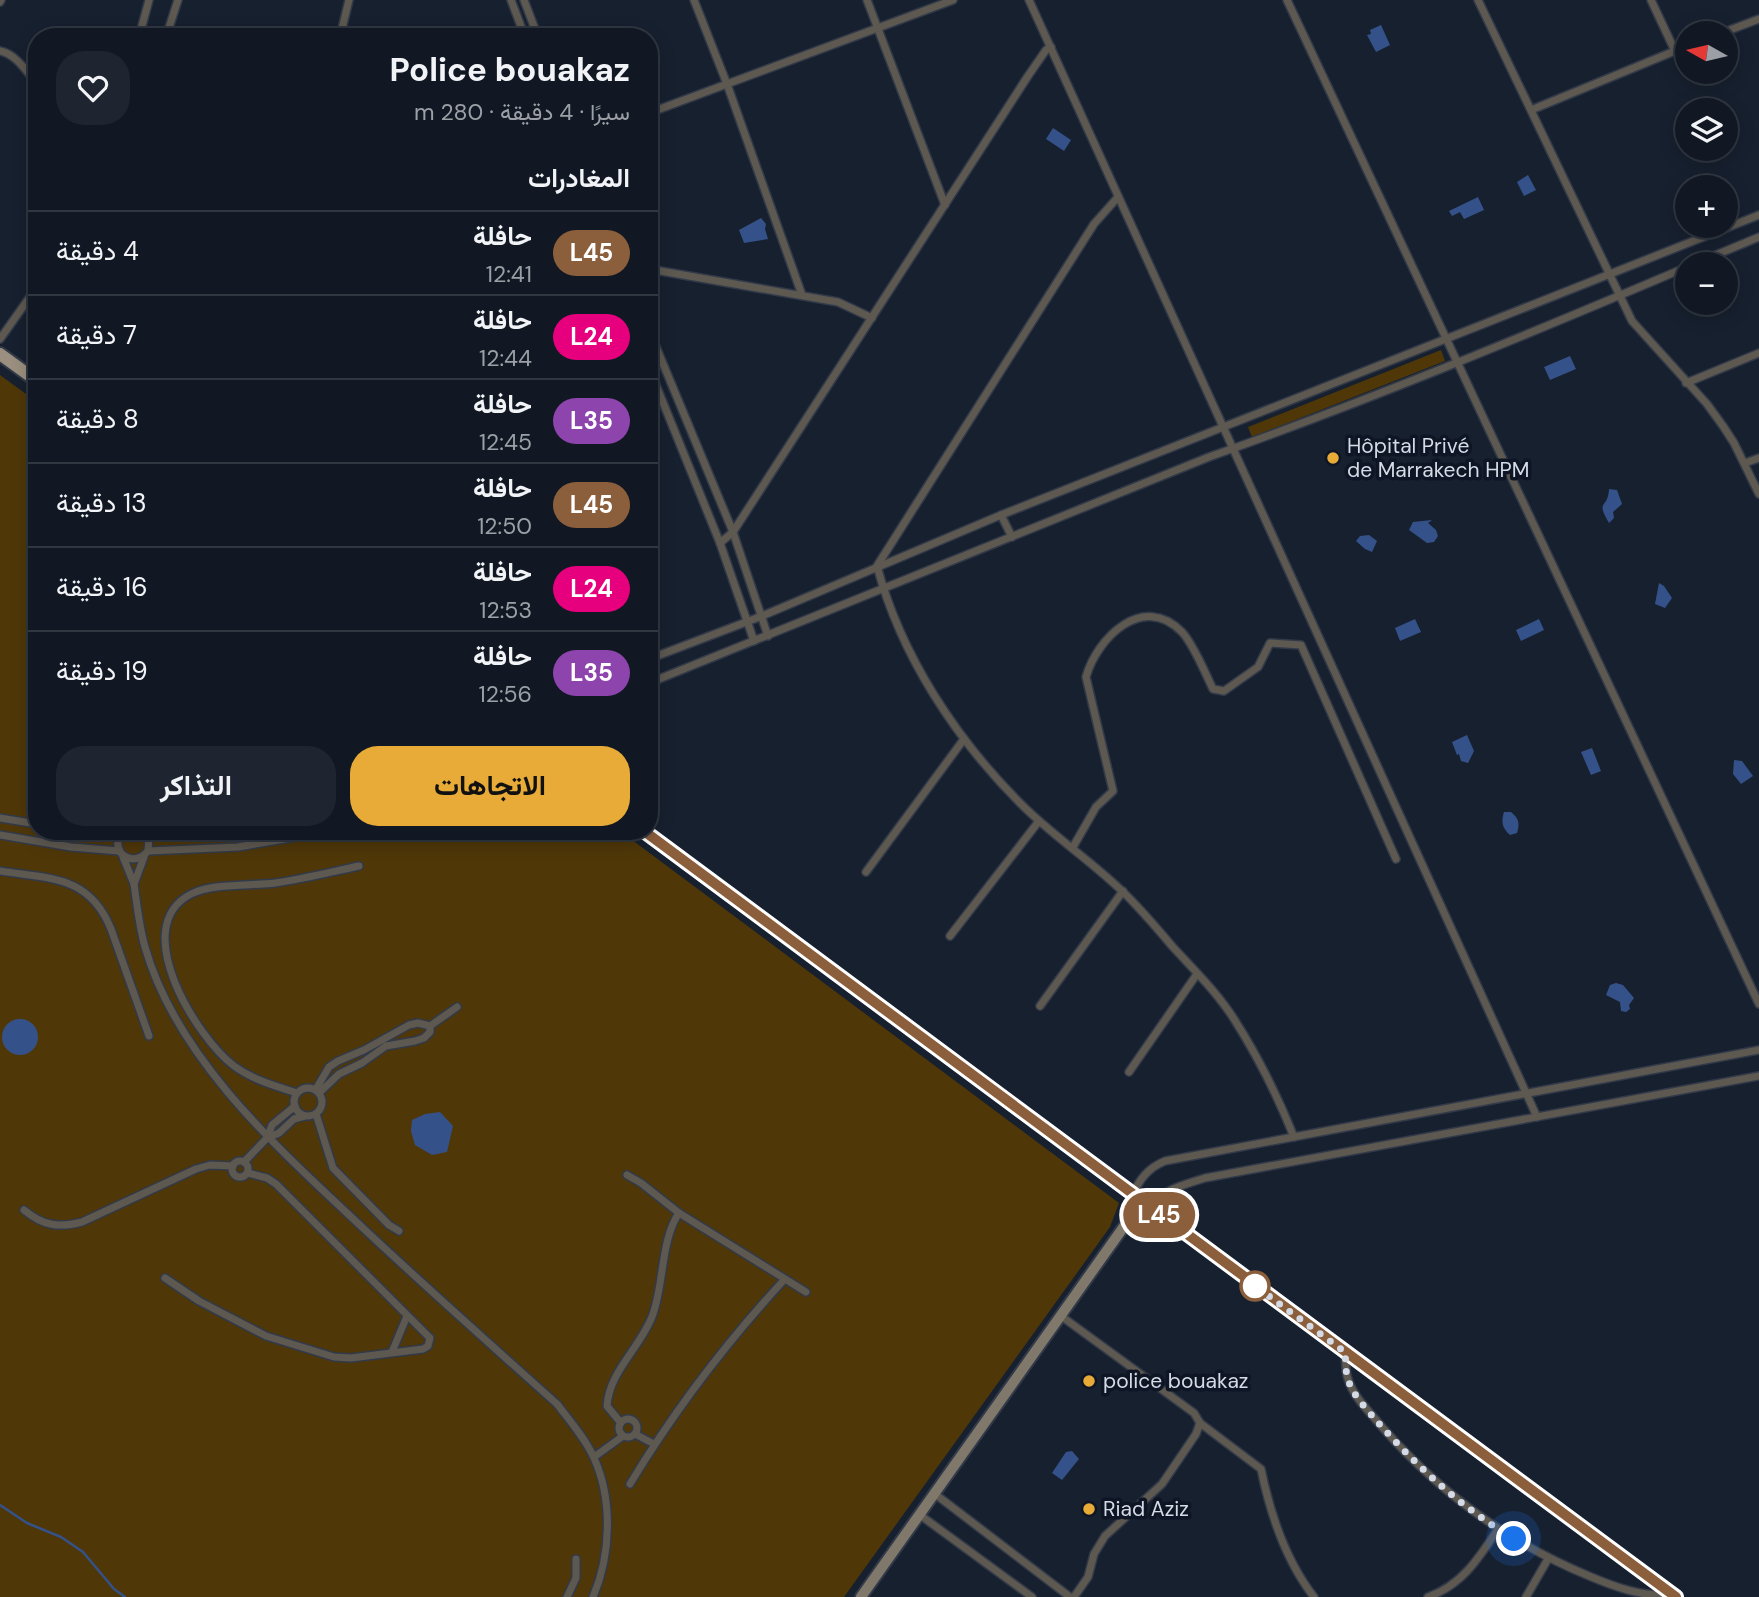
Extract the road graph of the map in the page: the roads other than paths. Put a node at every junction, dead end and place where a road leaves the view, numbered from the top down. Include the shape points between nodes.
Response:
1 (149, 0) edge
2 (178, 0) edge
3 (349, 0) edge
4 (511, 0) edge
5 (524, 0) edge
6 (694, 0) edge
7 (867, 0) edge
8 (953, 0) edge
9 (1029, 0) edge
10 (1287, 0) edge
11 (1478, 0) edge
12 (1651, 0) edge
13 (1759, 19) edge
14 (877, 27) junction
15 (1738, 27) edge
16 (141, 28) edge
17 (169, 28) edge
18 (342, 28) edge
19 (522, 28) edge
20 (535, 28) edge
21 (1051, 47) junction
22 (0, 51) edge
23 (1675, 51) joint
24 (28, 73) edge
25 (727, 84) junction
26 (658, 110) edge
27 (1531, 110) junction
28 (1118, 197) junction
29 (945, 205) junction
30 (1759, 215) edge
31 (1759, 237) edge
32 (1723, 252) edge
33 (658, 271) edge
34 (1675, 272) edge
35 (1609, 275) junction
36 (802, 295) junction
37 (1618, 296) junction
38 (28, 300) edge
39 (873, 318) junction
40 (0, 339) edge
41 (1448, 340) junction
42 (658, 352) edge
43 (1759, 353) edge
44 (0, 354) edge
45 (1458, 361) junction
46 (28, 374) edge
47 (1686, 383) junction
48 (658, 391) edge
49 (1223, 427) junction
50 (1233, 449) junction
51 (1759, 458) edge
52 (1745, 463) junction
53 (1759, 494) edge
54 (1001, 515) junction
55 (733, 532) junction
56 (1012, 537) junction
57 (720, 543) junction
58 (877, 566) junction
59 (884, 590) junction
60 (762, 616) junction
61 (747, 622) junction
62 (768, 636) junction
63 (754, 642) junction
64 (658, 656) edge
65 (658, 679) edge
66 (964, 739) junction
67 (0, 818) edge
68 (1039, 821) junction
69 (28, 823) edge
70 (0, 835) edge
71 (28, 840) edge
72 (30, 840) edge
73 (118, 840) edge
74 (149, 840) edge
75 (279, 840) edge
76 (656, 840) edge
77 (1073, 848) junction
78 (146, 853) junction
79 (121, 854) junction
80 (1396, 859) dead end
81 (359, 866) dead end
82 (0, 871) edge
83 (866, 872) dead end
84 (134, 884) junction
85 (1123, 891) junction
86 (950, 936) dead end
87 (1198, 974) junction
88 (1759, 1004) edge
89 (1040, 1006) dead end
90 (457, 1007) dead end
91 (430, 1026) junction
92 (149, 1036) dead end
93 (1759, 1050) edge
94 (1129, 1072) dead end
95 (1759, 1076) edge
96 (317, 1091) junction
97 (297, 1093) junction
98 (1527, 1093) junction
99 (295, 1106) junction
100 (316, 1114) junction
101 (305, 1116) junction
102 (1537, 1117) junction
103 (268, 1137) junction
104 (1294, 1137) junction
105 (244, 1162) junction
106 (233, 1166) junction
107 (247, 1173) junction
108 (627, 1175) dead end
109 (1132, 1195) junction
110 (1149, 1207) junction
111 (24, 1210) dead end
112 (679, 1213) junction
113 (1130, 1218) junction
114 (399, 1231) dead end
115 (165, 1278) dead end
116 (784, 1280) junction
117 (806, 1292) dead end
118 (407, 1316) junction
119 (1061, 1316) junction
120 (392, 1352) junction
121 (1345, 1352) junction
122 (621, 1423) junction
123 (1200, 1423) junction
124 (635, 1434) junction
125 (623, 1436) junction
126 (654, 1444) junction
127 (594, 1457) junction
128 (631, 1484) dead end
129 (934, 1493) junction
130 (920, 1515) junction
131 (1498, 1529) junction
132 (576, 1559) dead end
133 (1548, 1559) junction
134 (1674, 1596) edge
135 (567, 1597) edge
136 (593, 1597) edge
137 (861, 1597) edge
138 (1032, 1597) edge
139 (1072, 1597) edge
140 (1314, 1597) edge
141 (1428, 1597) edge
142 (1526, 1597) edge

1 - 16 street
2 - 17 street
3 - 18 street
4 - 19 street
5 - 20 street
6 - 25 street
7 - 14 street
8 - 14 street
9 - 21 street
10 - 41 street
11 - 27 street
12 - 23 street
13 - 15 street
14 - 25 street
14 - 29 street
21 - 28 street
21 - 29 street
22 - 24 street
23 - 27 street
25 - 26 street
25 - 36 street
27 - 35 street
28 - 49 street
28 - 58 street via 1094,224
29 - 39 street
30 - 35 street
31 - 32 street
33 - 36 street
34 - 37 street
35 - 37 street
35 - 41 street
36 - 39 street via 852,307
37 - 45 street
37 - 47 street via 1632,321
38 - 40 street
39 - 55 street
41 - 45 street
41 - 49 street
42 - 55 street
43 - 47 street
44 - 46 main road
45 - 50 street
45 - 88 street
47 - 52 street via 1723,426
48 - 57 street
49 - 50 street
49 - 54 street
50 - 56 street
50 - 98 street
51 - 52 street
52 - 53 street
54 - 56 street
54 - 58 street
55 - 57 street
55 - 60 street
56 - 59 street
57 - 61 street
58 - 59 street
58 - 60 street
59 - 62 street
59 - 66 street via 923,675
60 - 61 street
60 - 62 street
61 - 63 street
61 - 64 street
62 - 63 street
63 - 65 street
66 - 68 street
66 - 83 street
67 - 69 street
68 - 77 street
68 - 86 street
70 - 71 street
72 - 79 street
73 - 79 street
74 - 78 street
75 - 78 street
76 - 109 main road
77 - 80 street via 1096,807 1113,791 1086,677 1091,661 1112,632 1140,618 1157,619 1184,634 1213,689 1224,691 1258,667 1270,643 1301,645
77 - 85 street
78 - 79 street via 132,860
78 - 84 street
79 - 84 street
81 - 97 street via 276,883 204,890 180,902 168,923 167,964 204,1035 247,1075
82 - 92 street via 73,884 95,900 108,921
84 - 103 street via 145,949 174,1013 201,1057
85 - 87 street
85 - 89 street
87 - 94 street
87 - 104 street via 1233,1017
90 - 91 street
91 - 96 street via 424,1038 387,1046
91 - 96 street via 409,1025 338,1061 329,1067
93 - 98 street
95 - 102 street
96 - 97 street via 304,1088
96 - 100 street via 322,1107
97 - 99 street
98 - 102 street
98 - 104 street
99 - 101 street
99 - 103 street via 272,1125
100 - 101 street
100 - 114 street via 333,1168
101 - 103 street
102 - 110 street via 1205,1178 1160,1195
103 - 105 street
103 - 127 street via 557,1404
104 - 109 street via 1165,1161 1152,1167
105 - 106 street
105 - 107 street
106 - 107 street via 237,1176
106 - 111 street via 196,1170 67,1226 37,1221
107 - 118 street via 276,1184
108 - 112 street
109 - 110 main road
109 - 113 street
110 - 113 street
110 - 121 main road
112 - 116 street
112 - 122 street via 670,1231 652,1316 610,1391 607,1406
113 - 119 street
115 - 120 street via 266,1336 334,1357
116 - 117 street
116 - 126 street via 699,1378
118 - 120 street
118 - 120 street via 430,1342 423,1349
119 - 123 street via 1194,1413
119 - 129 street
121 - 131 street via 1348,1379 1358,1399 1429,1475
121 - 134 main road
122 - 124 street via 634,1421
122 - 125 street
123 - 139 street via 1162,1484 1105,1536 1088,1577
123 - 140 street via 1261,1469 1269,1506 1301,1581
124 - 125 street
124 - 126 street
125 - 127 street
126 - 128 street
127 - 136 street via 607,1525 605,1556
129 - 130 street
129 - 139 street
130 - 137 street
130 - 138 street
131 - 133 street
131 - 141 street via 1460,1580
132 - 135 street via 576,1577
133 - 134 street via 1651,1597
133 - 142 street

